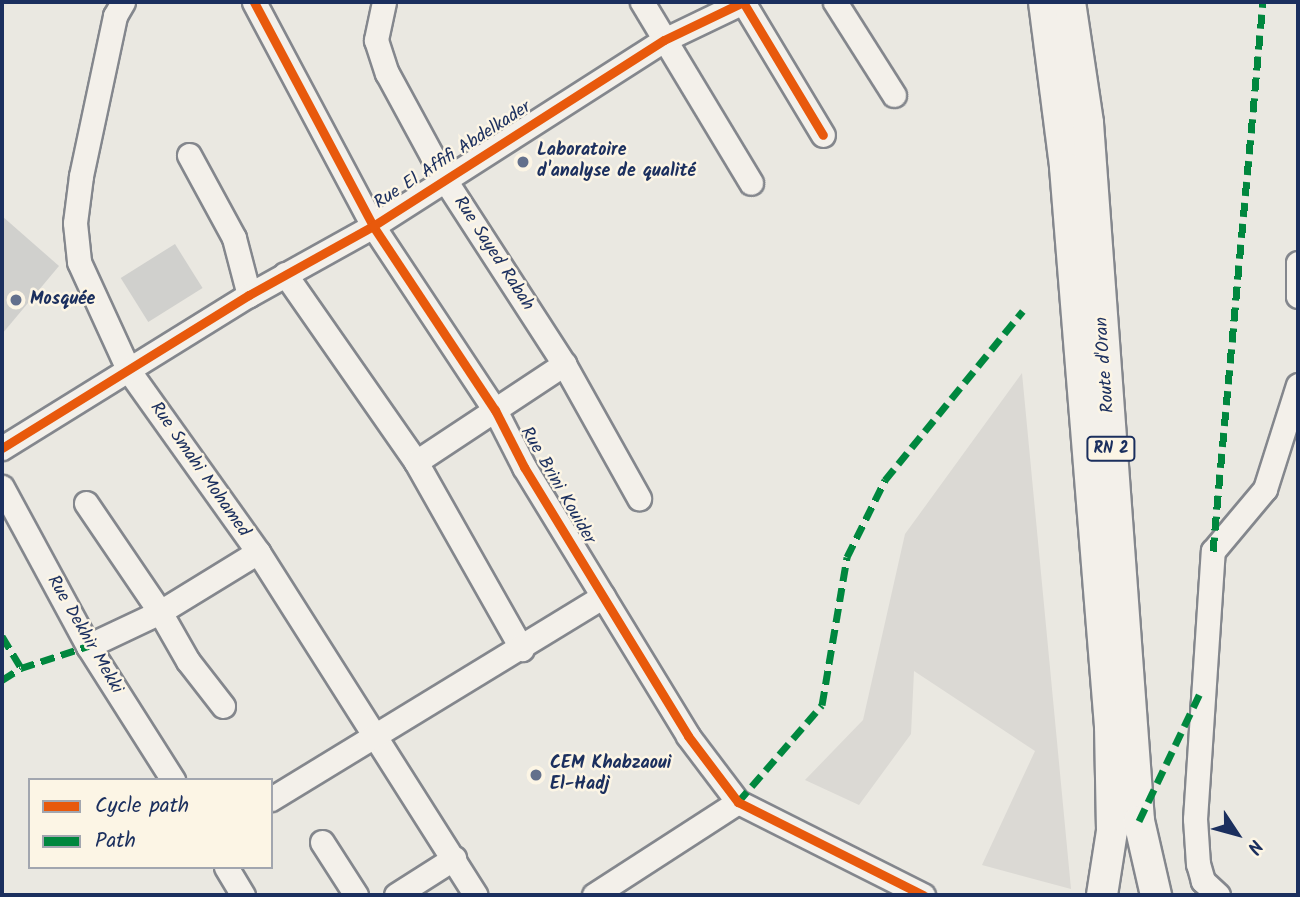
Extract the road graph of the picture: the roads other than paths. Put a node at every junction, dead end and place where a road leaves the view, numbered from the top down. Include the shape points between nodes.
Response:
1 (123, 2) edge
2 (254, 2) edge
3 (384, 2) edge
4 (642, 2) edge
5 (743, 2) edge
6 (835, 2) edge
7 (1044, 2) edge
8 (1070, 2) edge
9 (664, 40) junction
10 (894, 95) dead end
11 (824, 135) dead end
12 (189, 155) dead end
13 (445, 180) junction
14 (751, 183) dead end
15 (373, 226) junction
16 (1298, 263) edge
17 (285, 274) junction
18 (250, 295) junction
19 (1298, 296) edge
20 (564, 364) junction
21 (129, 371) junction
22 (1298, 385) edge
23 (495, 410) junction
24 (2, 448) edge
25 (416, 462) junction
26 (2, 487) edge
27 (639, 498) dead end
28 (86, 503) dead end
29 (258, 552) junction
30 (603, 596) junction
31 (160, 612) junction
32 (88, 646) junction
33 (522, 649) junction
34 (223, 706) dead end
35 (374, 736) junction
36 (172, 778) edge
37 (273, 798) edge
38 (738, 802) junction
39 (323, 842) dead end
40 (454, 858) junction
41 (227, 869) edge
42 (243, 895) edge
43 (356, 895) edge
44 (396, 895) edge
45 (476, 895) edge
46 (594, 895) edge
47 (923, 895) edge
48 (1102, 895) edge
49 (1156, 895) edge
50 (1218, 895) edge

1 - 21 street, Rue Smahi Mohamed via 115,16 75,223 79,262
2 - 15 street, Rue Brini Kouider
3 - 13 street, Rue Sayed Rabah via 376,40 381,60
4 - 9 street
5 - 9 street, Rue El Affifi Abdelkader
5 - 11 street
6 - 10 street
7 - 48 main road, Route d'Oran / RN 2 via 1066,167 1110,726 1112,831
8 - 49 main road, Route d'Oran / RN 2 via 1088,123 1139,821
9 - 13 street, Rue El Affifi Abdelkader
9 - 14 street
12 - 18 street via 234,238
13 - 15 street, Rue El Affifi Abdelkader
13 - 20 street, Rue Sayed Rabah
15 - 17 street, Rue El Affifi Abdelkader
15 - 23 street, Rue Brini Kouider
16 - 19 street
17 - 18 street, Rue El Affifi Abdelkader
17 - 25 street
18 - 21 street, Rue El Affifi Abdelkader
20 - 23 street
20 - 27 street, Rue Sayed Rabah
21 - 24 street, Rue El Affifi Abdelkader
21 - 29 street, Rue Smahi Mohamed
22 - 50 street via 1265,489 1213,551 1195,819 1203,881
23 - 25 street
23 - 30 street, Rue Brini Kouider via 524,467
25 - 33 street
26 - 32 street, Rue Dekhir Mekki
28 - 31 street
29 - 31 street
29 - 35 street, Rue Smahi Mohamed
30 - 33 street
30 - 38 street, Rue Brini Kouider via 660,694
31 - 32 street
31 - 34 street via 188,661
32 - 36 street, Rue Dekhir Mekki
33 - 35 street
35 - 37 street
35 - 40 street, Rue Smahi Mohamed
38 - 46 street
38 - 47 street, Rue Brini Kouider
39 - 43 street
40 - 44 street
40 - 45 street, Rue Smahi Mohamed
41 - 42 street

